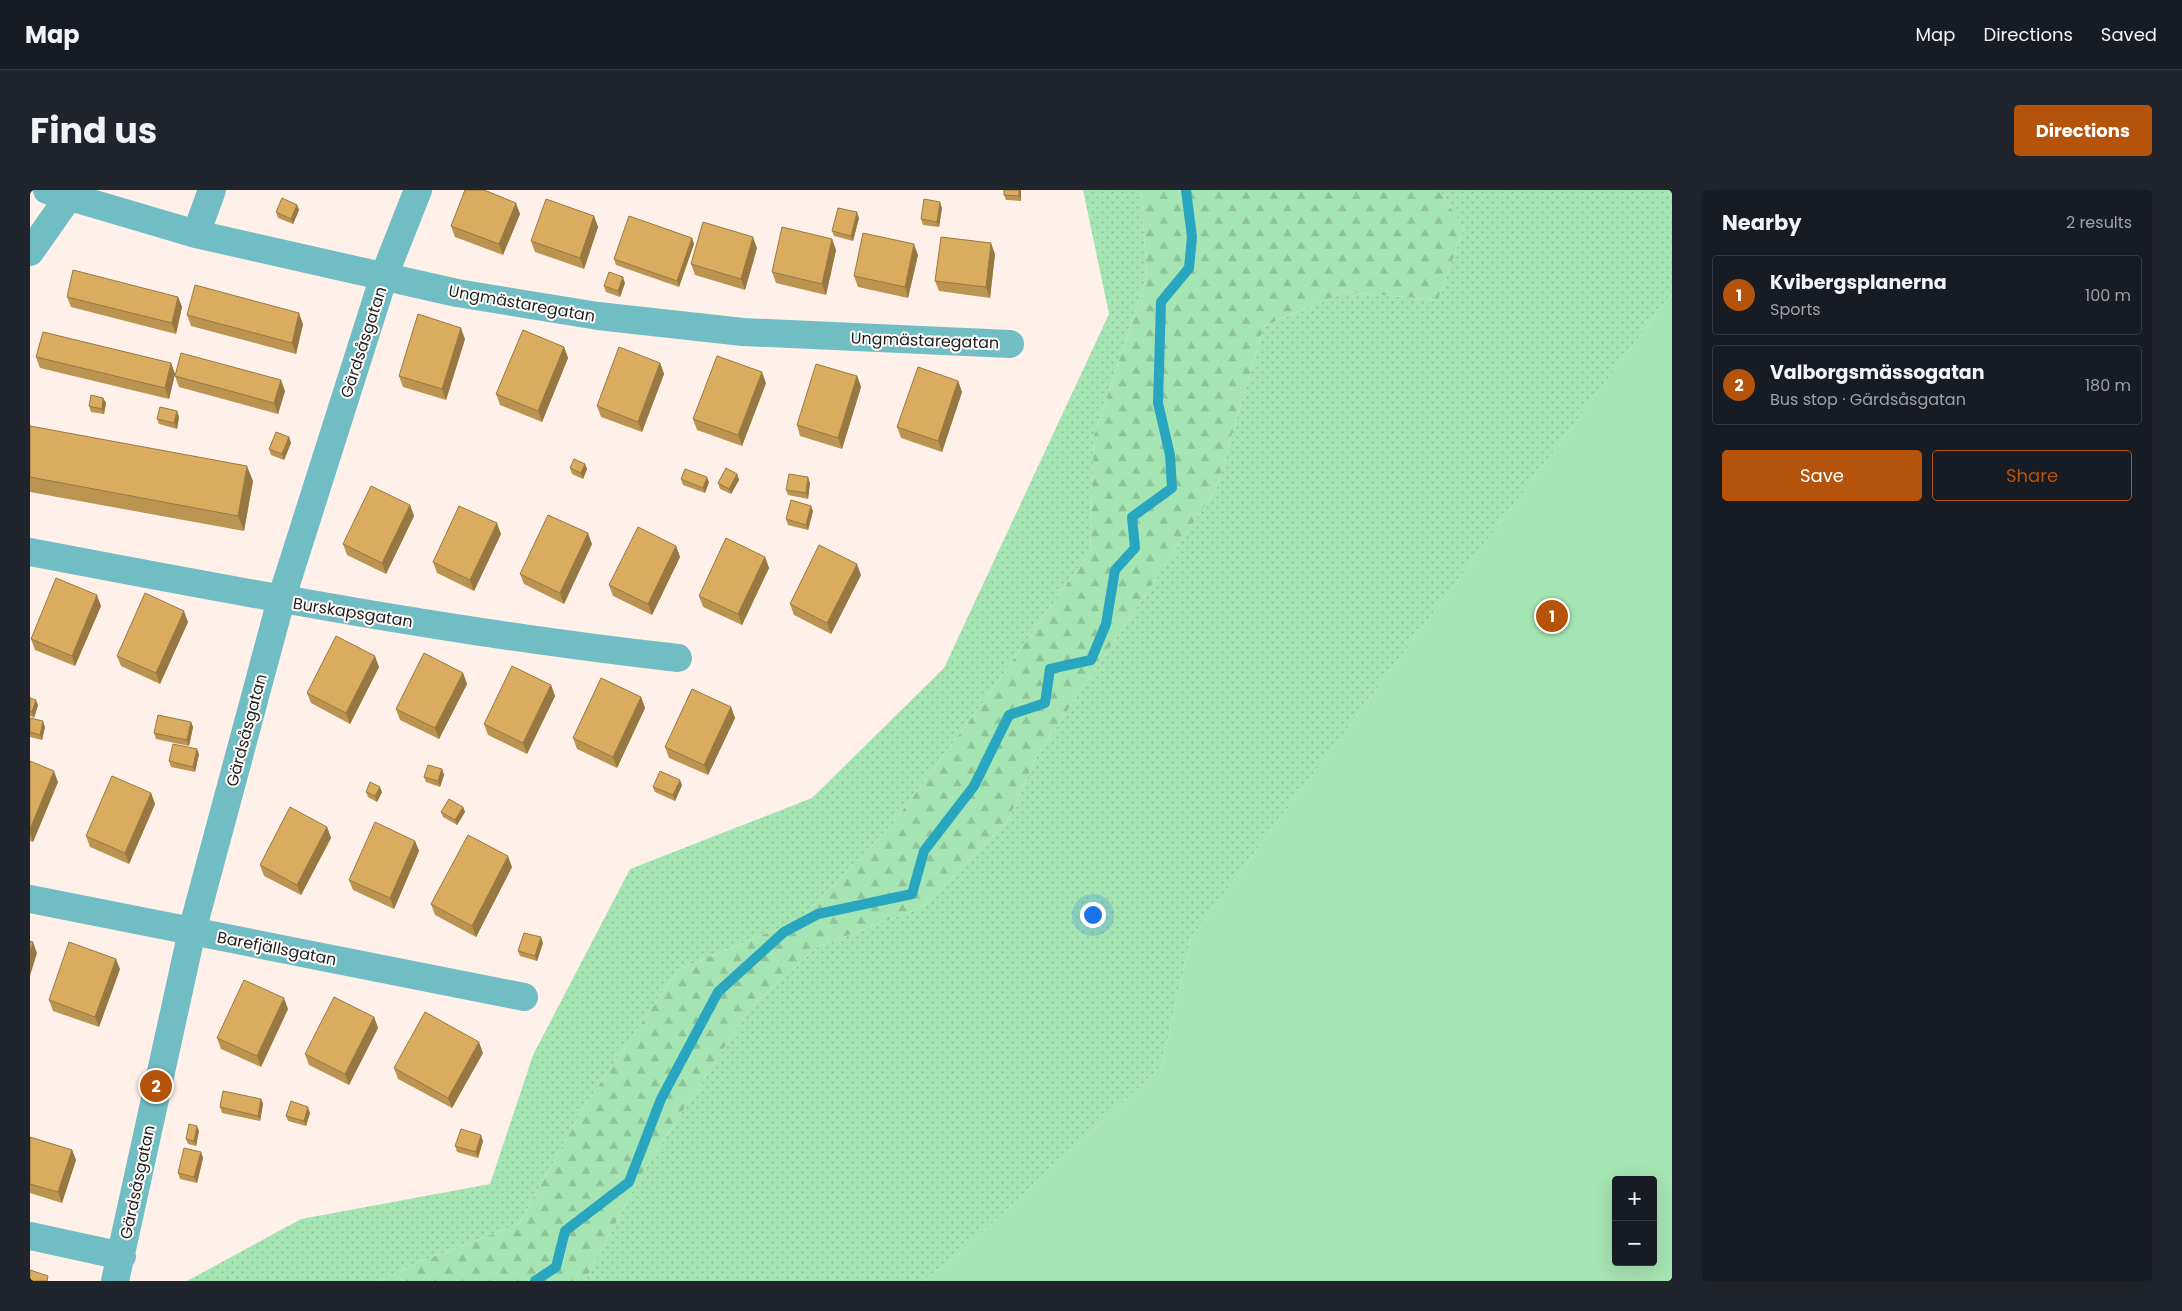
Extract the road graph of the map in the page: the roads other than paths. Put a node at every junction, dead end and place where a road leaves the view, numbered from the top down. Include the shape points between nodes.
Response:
1 (212, 190) edge
2 (418, 190) edge
3 (58, 194) edge
4 (196, 234) junction
5 (30, 252) edge
6 (384, 276) junction
7 (1010, 344) dead end
8 (30, 552) edge
9 (281, 600) junction
10 (678, 658) dead end
11 (30, 900) edge
12 (192, 931) junction
13 (524, 997) dead end
14 (30, 1236) edge
15 (118, 1268) edge

1 - 4 street
2 - 6 street, Gärdsåsgatan
3 - 4 street, Ungmästaregatan
3 - 5 street
4 - 6 street, Ungmästaregatan
6 - 7 street, Ungmästaregatan via 457,293 598,316 743,332
6 - 9 street, Gärdsåsgatan
8 - 9 street, Burskapsgatan
9 - 10 street, Burskapsgatan via 607,651
9 - 12 street, Gärdsåsgatan
11 - 12 street, Barefjällsgatan
12 - 13 street, Barefjällsgatan
12 - 15 street, Gärdsåsgatan
14 - 15 street

